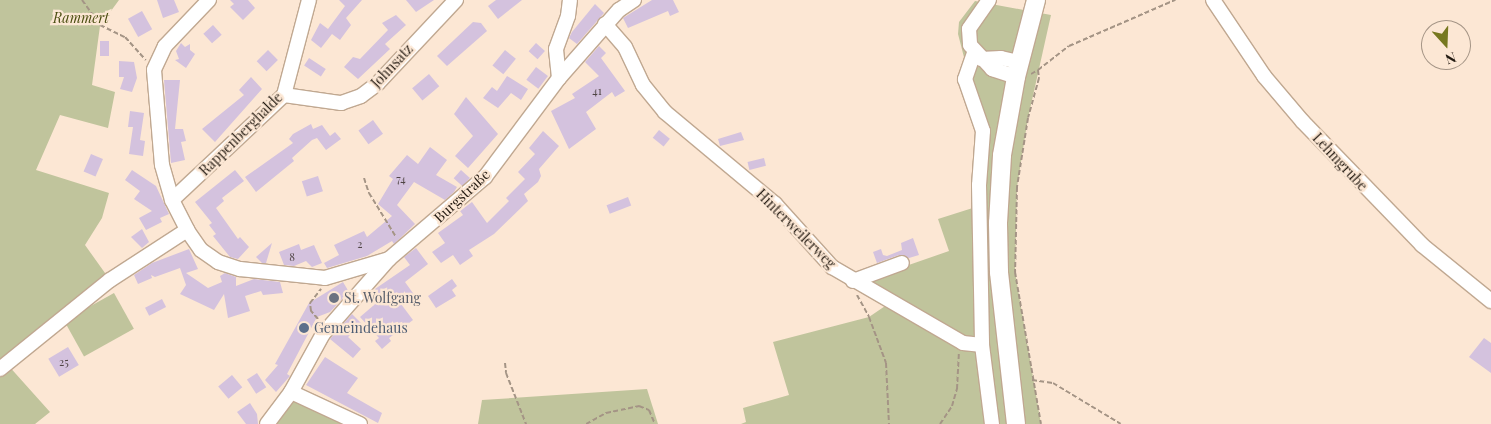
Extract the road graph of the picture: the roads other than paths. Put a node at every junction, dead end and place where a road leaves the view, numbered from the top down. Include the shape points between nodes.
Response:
1 (209, 0) edge
2 (310, 0) edge
3 (456, 0) edge
4 (570, 0) edge
5 (634, 0) edge
6 (989, 0) edge
7 (1213, 0) edge
8 (1038, 3) edge
9 (605, 24) junction
10 (978, 56) junction
11 (1017, 71) junction
12 (559, 78) junction
13 (284, 95) junction
14 (172, 200) junction
15 (186, 230) junction
16 (389, 259) junction
17 (902, 263) dead end
18 (851, 280) junction
19 (1491, 301) edge
20 (982, 345) junction
21 (0, 369) edge
22 (291, 392) junction
23 (267, 424) edge
24 (360, 424) edge
25 (992, 424) edge
26 (1016, 424) edge

1 - 14 street via 165,46 154,70 162,165
2 - 13 street, Rappenberghalde
3 - 13 street, Johnsatz via 378,83 361,96 341,103
4 - 12 street via 556,49
5 - 9 street, Burgstraße
6 - 10 street via 969,30 970,45
7 - 19 street, Lehmgrube via 1264,76 1303,122 1422,244
8 - 11 main road
9 - 12 street, Burgstraße
9 - 18 street, Hinterweilerweg via 624,46 643,85 665,112 775,204 822,258
10 - 11 street via 1002,58
10 - 20 street via 965,79 983,131 979,185
11 - 26 main road via 1002,155 998,223
12 - 16 street, Burgstraße via 485,177
13 - 14 street, Rappenberghalde
14 - 15 street
15 - 16 street via 201,250 218,262 240,269 325,278
15 - 21 street via 110,280
16 - 22 street, Burgstraße via 323,334
17 - 18 street
18 - 20 street, Hinterweilerweg via 963,343
20 - 25 street
22 - 23 street, Burgstraße
22 - 24 street

